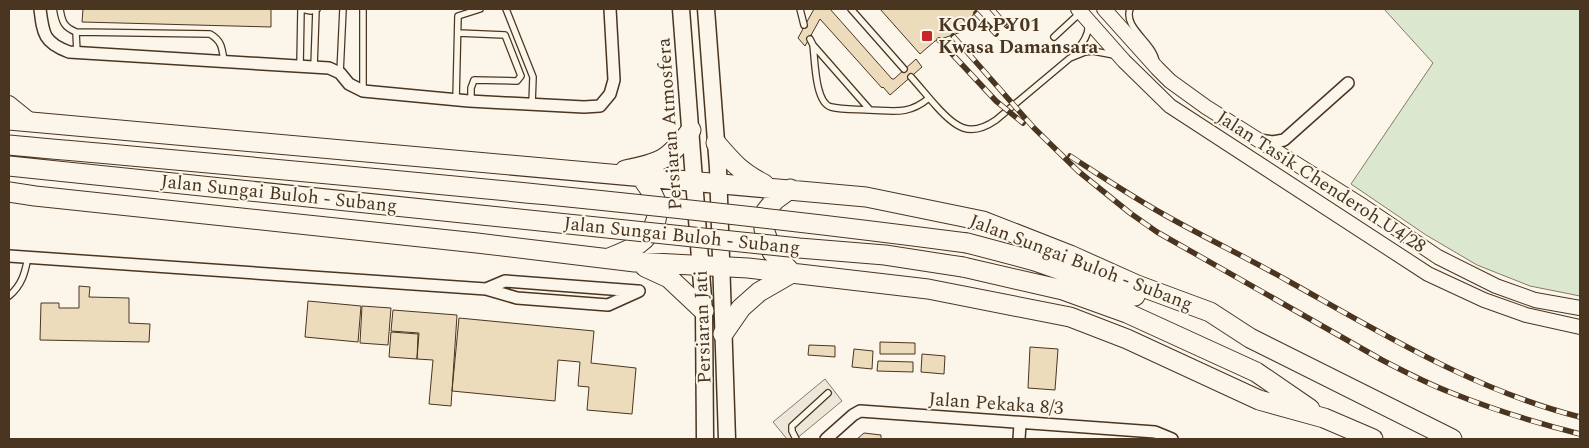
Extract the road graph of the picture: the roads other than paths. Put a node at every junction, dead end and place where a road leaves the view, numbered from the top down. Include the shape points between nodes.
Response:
1 (40, 9) edge
2 (60, 9) edge
3 (301, 9) edge
4 (316, 9) edge
5 (343, 9) edge
6 (363, 9) edge
7 (480, 9) edge
8 (506, 9) edge
9 (610, 9) edge
10 (681, 9) edge
11 (706, 9) edge
12 (800, 9) edge
13 (851, 9) edge
14 (1104, 9) edge
15 (1130, 9) edge
16 (1082, 13) edge
17 (804, 25) dead end
18 (76, 32) junction
19 (458, 33) junction
20 (1054, 37) dead end
21 (810, 39) dead end
22 (813, 46) junction
23 (78, 53) junction
24 (1070, 58) junction
25 (224, 61) junction
26 (1124, 61) junction
27 (300, 66) junction
28 (314, 67) junction
29 (1157, 68) junction
30 (904, 69) dead end
31 (340, 73) junction
32 (911, 77) dead end
33 (1348, 83) dead end
34 (363, 91) junction
35 (929, 98) junction
36 (456, 100) junction
37 (471, 101) junction
38 (9, 104) edge
39 (532, 104) junction
40 (870, 110) junction
41 (9, 120) edge
42 (30, 120) junction
43 (690, 130) junction
44 (1257, 139) junction
45 (1284, 140) junction
46 (716, 143) junction
47 (9, 145) edge
48 (1293, 162) junction
49 (9, 166) edge
50 (607, 174) junction
51 (641, 177) junction
52 (694, 182) junction
53 (718, 183) junction
54 (771, 188) junction
55 (790, 190) junction
56 (9, 192) edge
57 (9, 256) edge
58 (28, 257) junction
59 (607, 259) junction
60 (635, 262) junction
61 (701, 266) junction
62 (721, 267) junction
63 (792, 273) junction
64 (486, 289) junction
65 (9, 296) edge
66 (1580, 308) edge
67 (704, 311) junction
68 (1580, 327) edge
69 (723, 334) junction
70 (1250, 338) junction
71 (828, 393) dead end
72 (1324, 418) junction
73 (1020, 424) junction
74 (705, 439) edge
75 (727, 439) edge
76 (796, 439) edge
77 (826, 439) edge
78 (1019, 439) edge
79 (1172, 439) edge
80 (1372, 439) edge
81 (1452, 439) edge

1 - 23 street via 42,29 47,39 55,47
2 - 18 lane via 62,21
3 - 4 lane
3 - 27 lane
4 - 28 lane
5 - 31 lane
6 - 34 lane
7 - 19 lane via 458,16
8 - 39 lane via 533,78
9 - 39 street via 614,80 610,94 600,106
10 - 43 main road, Persiaran Atmosfera
11 - 46 main road
12 - 17 lane
13 - 30 lane
14 - 29 street, Jalan Tasik Chenderoh U4/28
15 - 29 lane via 1133,27 1154,52
16 - 20 lane
16 - 24 lane via 1088,32
16 - 26 street, Jalan Tasik Chenderoh U4/28
18 - 23 lane
18 - 25 lane via 210,34 222,43
19 - 36 lane
19 - 37 lane via 504,35 521,76 517,81 474,80
21 - 22 lane
22 - 40 lane
22 - 40 lane via 824,103 832,107
23 - 25 street
24 - 26 lane via 1093,51 1110,53
24 - 35 lane via 996,120 980,129 968,130 954,125
25 - 27 street
26 - 68 street, Jalan Tasik Chenderoh U4/28 via 1170,106 1428,274 1518,312
27 - 28 street
28 - 31 street
29 - 44 street, Jalan Tasik Chenderoh U4/28 via 1206,107
31 - 34 street via 348,84
32 - 35 lane
33 - 45 street
34 - 36 street
35 - 40 lane via 908,111
36 - 37 street
37 - 39 street
38 - 42 street
41 - 42 highway, Jalan Sungai Buloh - Subang
42 - 50 highway, Jalan Sungai Buloh - Subang
43 - 50 highway via 677,148 661,161
43 - 52 main road, Persiaran Atmosfera
44 - 45 street
44 - 48 street, Jalan Tasik Chenderoh U4/28
45 - 48 street
46 - 53 main road
46 - 54 highway via 746,175
47 - 70 highway, Jalan Sungai Buloh - Subang, bridge via 444,184 967,243 1035,261
48 - 66 street, Jalan Tasik Chenderoh U4/28 via 1438,258 1496,286 1535,300
49 - 72 highway, Jalan Sungai Buloh - Subang, bridge via 885,255 963,267 1063,290 1127,313 1256,372
50 - 51 highway, Jalan Sungai Buloh - Subang
51 - 52 highway, Jalan Sungai Buloh - Subang
51 - 59 highway via 654,198 658,213 653,229 645,240
52 - 53 highway, Jalan Sungai Buloh - Subang
52 - 61 main road, Persiaran Atmosfera
53 - 54 highway, Jalan Sungai Buloh - Subang
53 - 62 main road, Persiaran Jati
54 - 55 highway, Jalan Sungai Buloh - Subang
55 - 63 highway via 766,211 764,229 772,252
55 - 70 highway, Jalan Sungai Buloh - Subang via 866,197 982,221 1210,312
56 - 59 highway, Jalan Sungai Buloh - Subang
57 - 58 street
58 - 64 street
58 - 65 lane via 23,280
59 - 60 highway, Jalan Sungai Buloh - Subang
60 - 61 highway, Jalan Sungai Buloh - Subang
60 - 67 highway, Jalan Sungai Buloh - Subang via 669,278
61 - 62 highway, Jalan Sungai Buloh - Subang
61 - 67 main road, Persiaran Jati
62 - 63 highway, Jalan Sungai Buloh - Subang
62 - 69 main road, Persiaran Jati
63 - 69 highway via 758,292 740,308
63 - 72 highway, Jalan Sungai Buloh - Subang via 928,289 1070,318 1127,340 1259,400
64 - 64 street via 517,298 608,305 638,291 505,282
67 - 74 main road, Persiaran Jati
69 - 75 main road, Persiaran Jati
70 - 81 highway, Jalan Sungai Buloh - Subang
71 - 76 lane via 792,426
72 - 80 highway, Jalan Sungai Buloh - Subang
73 - 77 street, Jalan Pekaka 8/3 via 860,411
73 - 78 street
73 - 79 street, Jalan Pekaka 8/3 via 1155,432

